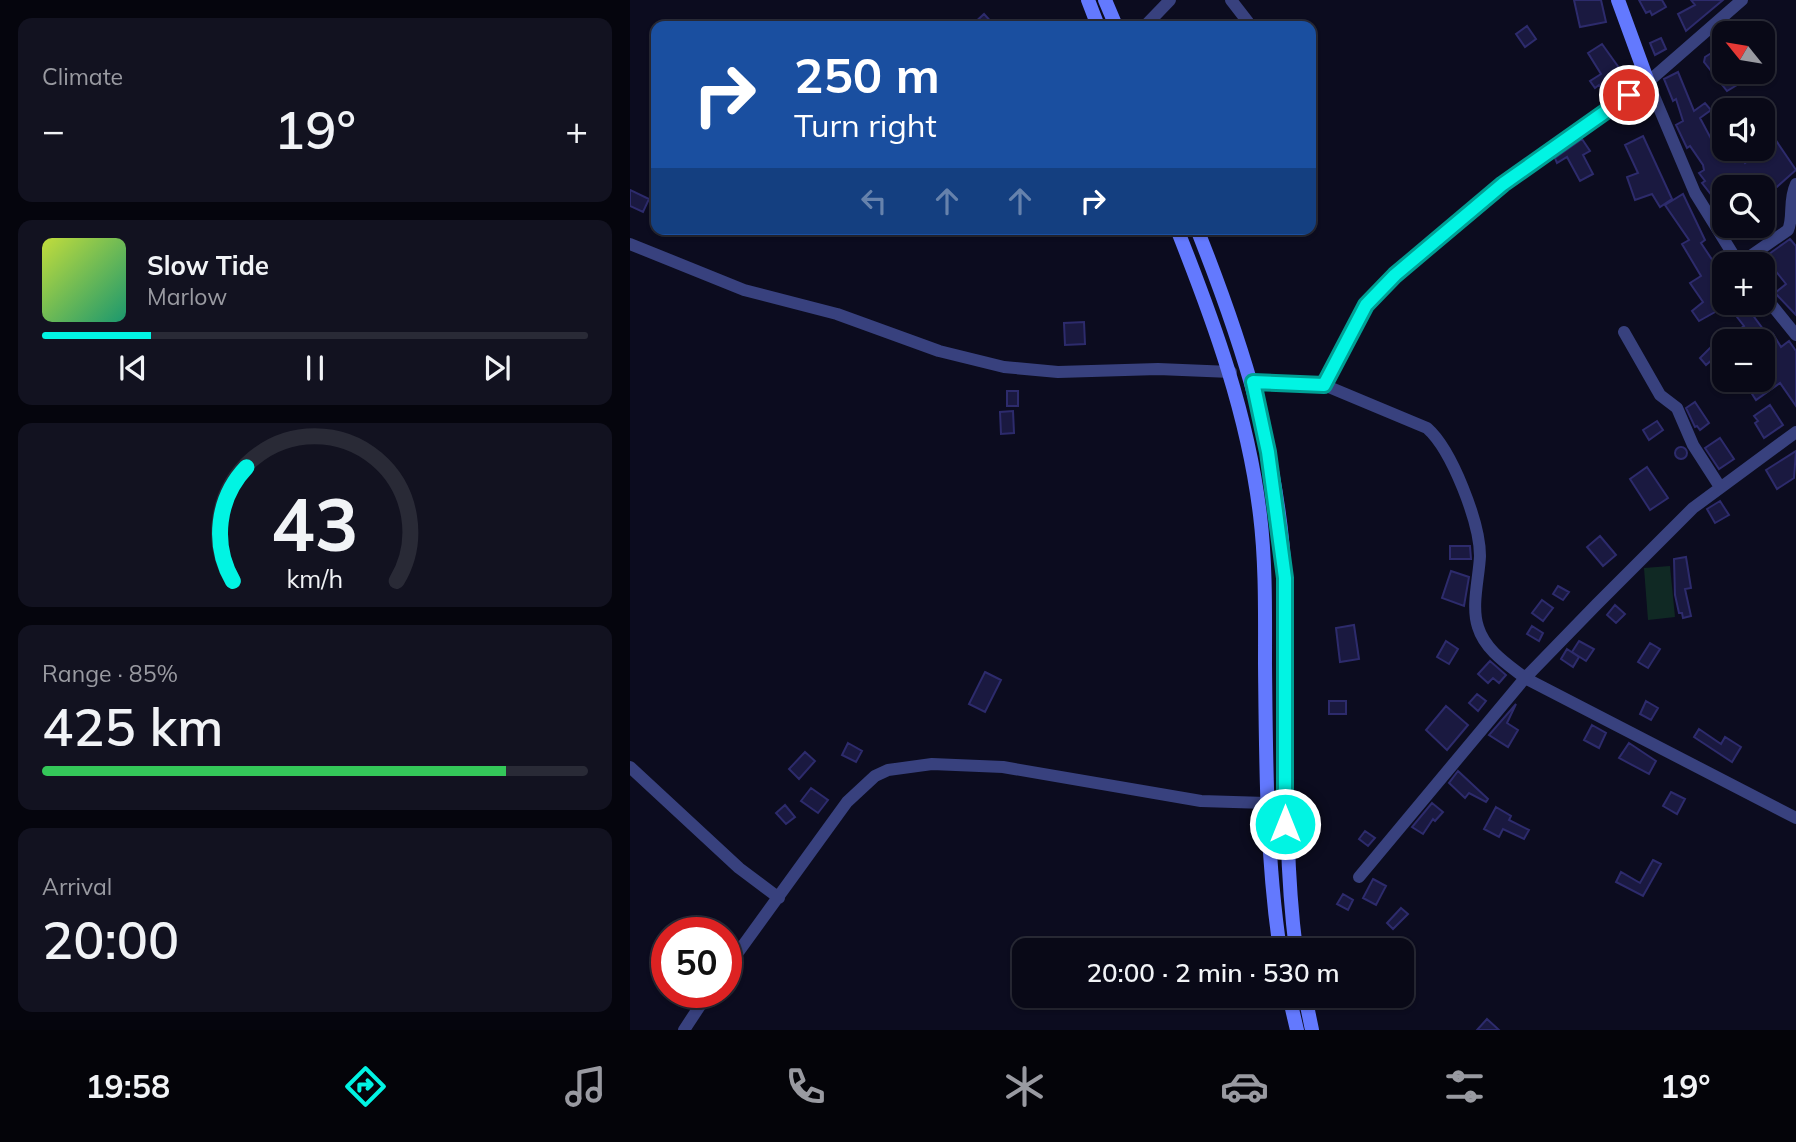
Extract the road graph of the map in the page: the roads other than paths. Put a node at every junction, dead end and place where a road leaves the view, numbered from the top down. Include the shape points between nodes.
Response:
1 (1088, 0) edge
2 (1105, 0) edge
3 (1170, 0) edge
4 (1231, 0) edge
5 (1618, 0) edge
6 (1742, 0) edge
7 (1096, 21) edge
8 (1114, 21) edge
9 (1150, 21) edge
10 (1247, 21) edge
11 (1648, 82) junction
12 (1796, 184) edge
13 (1181, 235) edge
14 (1199, 235) edge
15 (630, 244) edge
16 (1732, 252) edge
17 (1756, 252) edge
18 (1775, 309) edge
19 (1624, 332) dead end
20 (1796, 335) edge
21 (1231, 372) junction
22 (1253, 382) junction
23 (1324, 385) junction
24 (1796, 432) edge
25 (1720, 487) junction
26 (1265, 578) junction
27 (1285, 578) junction
28 (1525, 678) junction
29 (630, 767) edge
30 (1266, 803) junction
31 (1796, 818) edge
32 (1359, 877) dead end
33 (779, 898) junction
34 (1278, 938) edge
35 (1295, 938) edge
36 (742, 948) edge
37 (698, 1008) edge
38 (1292, 1008) edge
39 (1307, 1008) edge
40 (684, 1030) edge
41 (1297, 1030) edge
42 (1312, 1030) edge

1 - 7 main road
2 - 8 main road
3 - 9 street
4 - 10 street
5 - 11 main road
6 - 11 street
11 - 16 street via 1695,193
11 - 23 street via 1503,184 1395,275 1366,305
12 - 17 street via 1788,230
13 - 21 main road
14 - 22 main road
15 - 21 street via 744,290 1004,367 1058,372
18 - 20 street
19 - 25 street via 1660,396 1677,408 1693,445
21 - 26 main road via 1260,515
22 - 23 street
22 - 27 main road via 1272,476
23 - 28 street via 1405,416 1434,434 1457,476 1477,531 1476,624 1496,654
24 - 25 street
25 - 28 street via 1693,508
26 - 27 main road
26 - 30 main road
27 - 35 main road via 1285,824
28 - 31 street
28 - 32 street
29 - 33 street via 739,868
30 - 33 street via 1201,800 1003,767 932,764 900,768 875,776 847,802
30 - 34 main road
33 - 36 street
37 - 40 street
38 - 41 main road
39 - 42 main road

